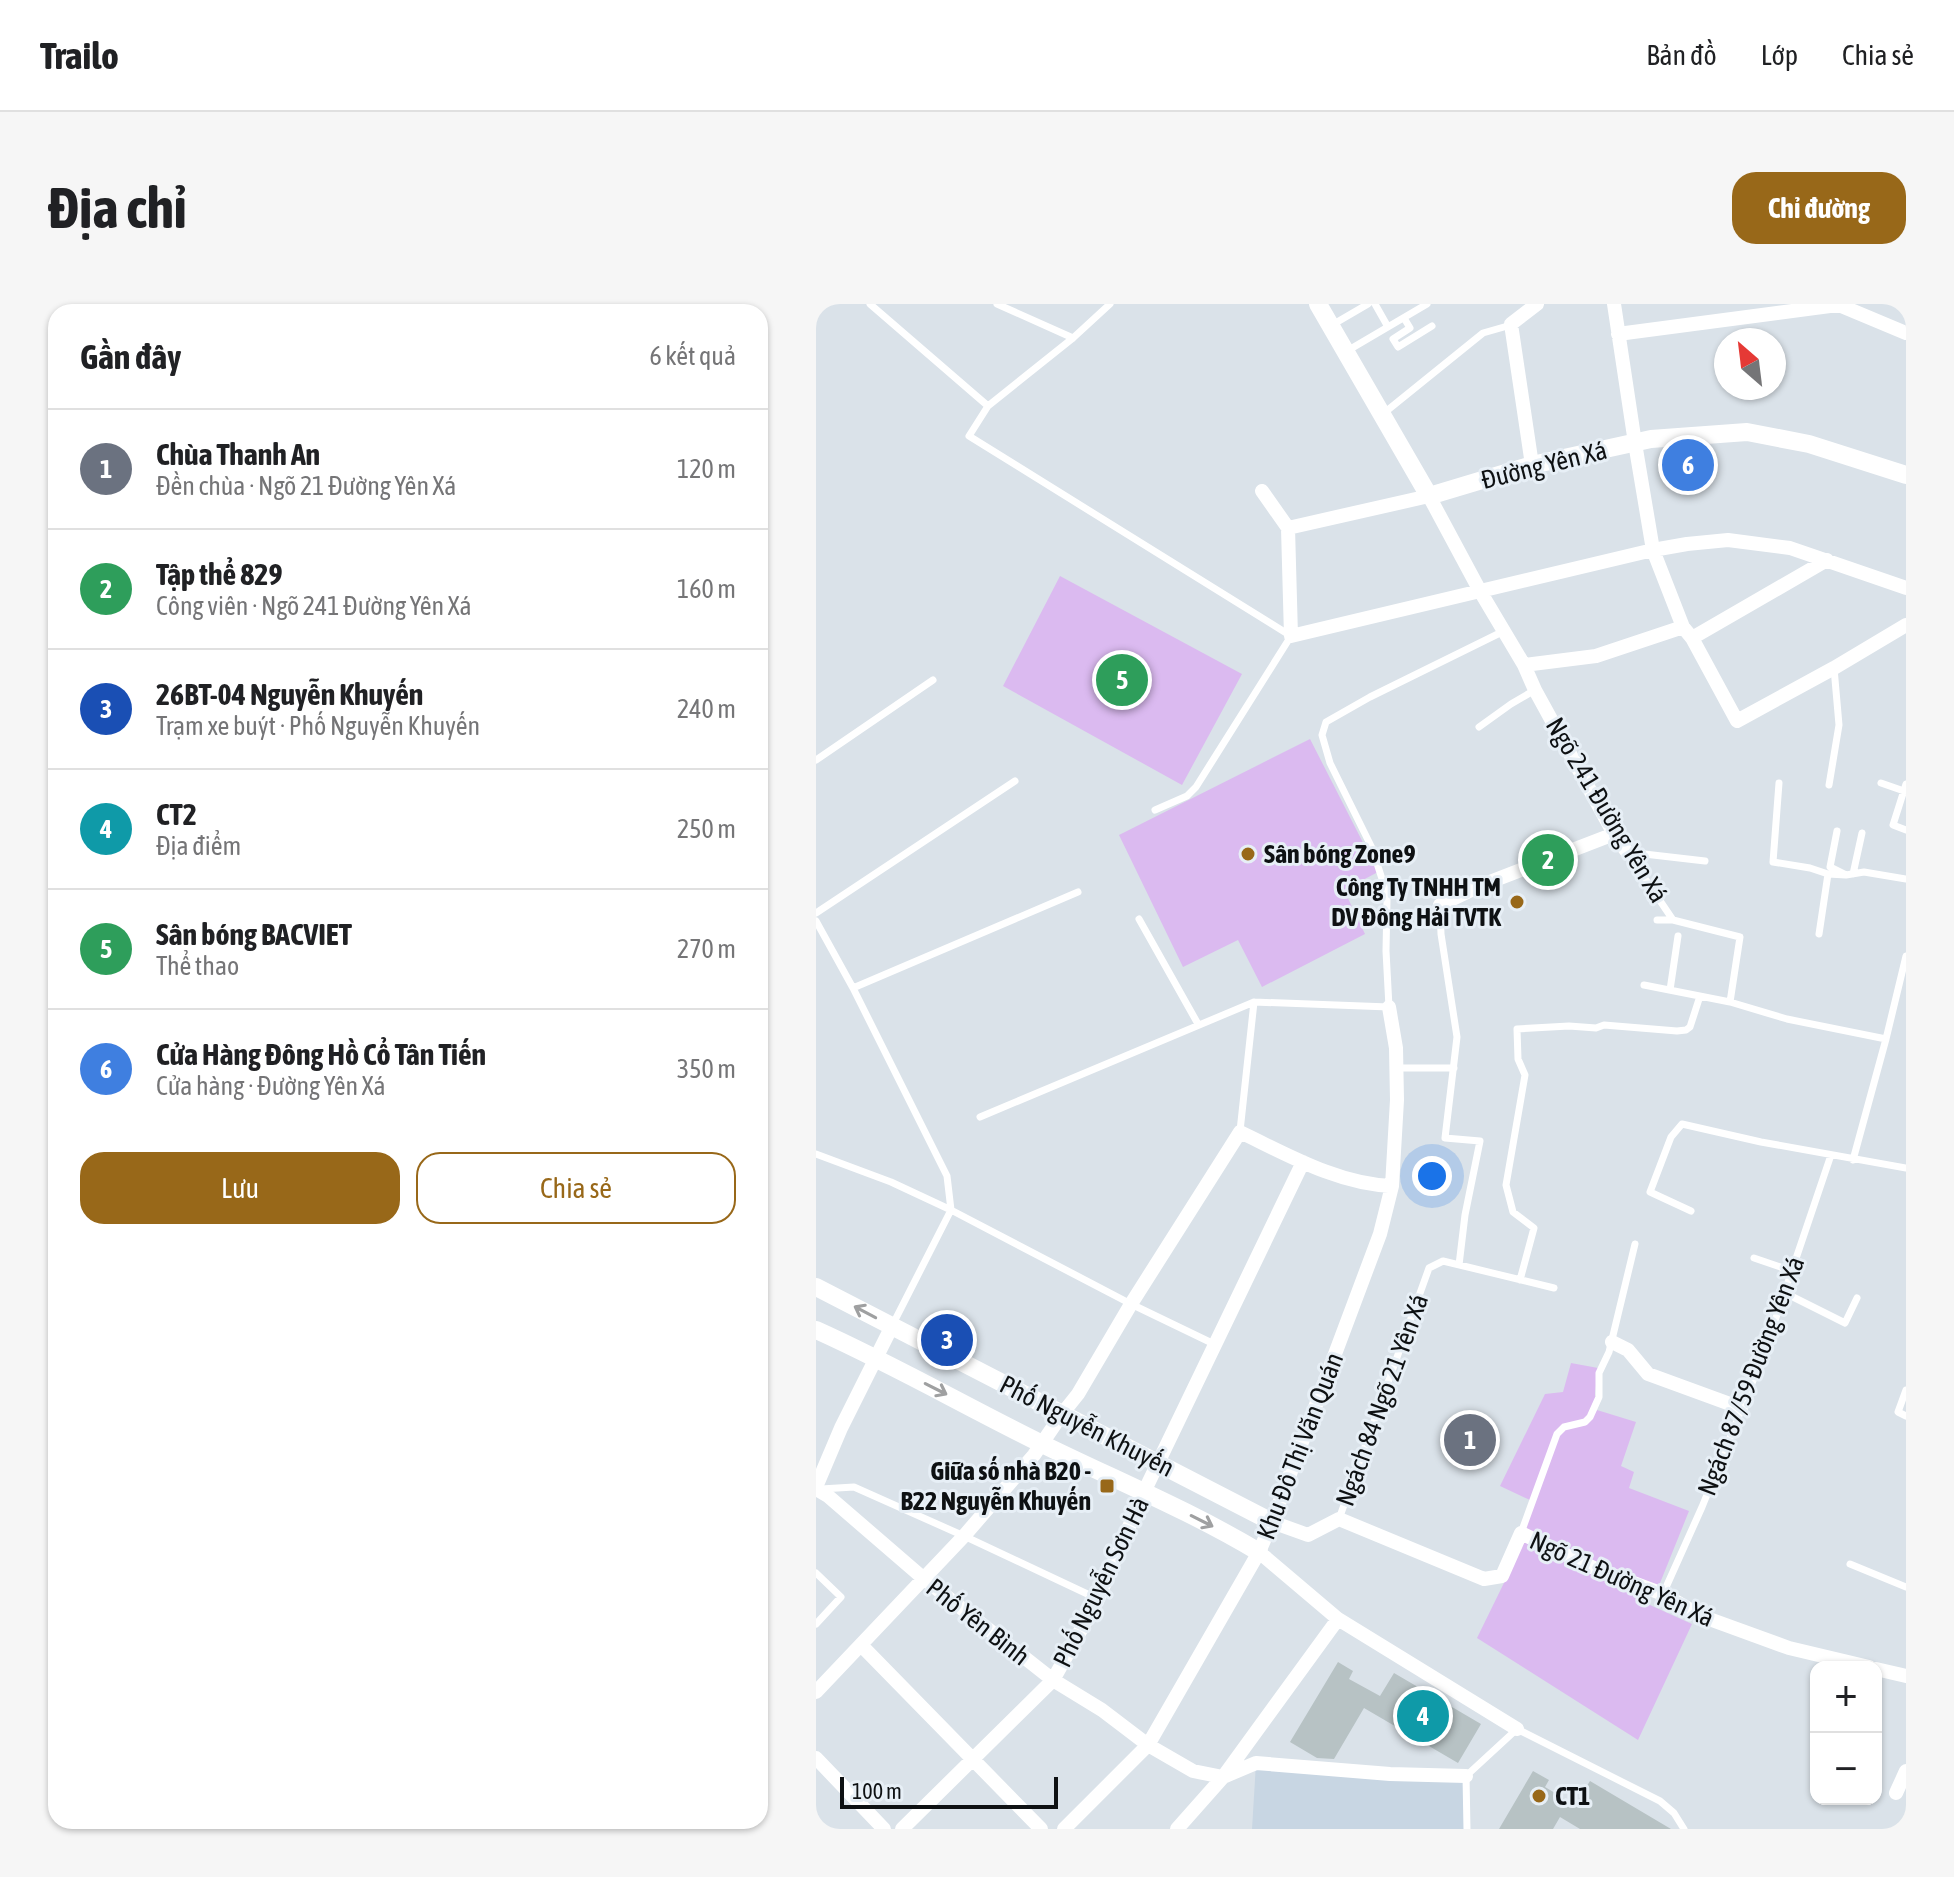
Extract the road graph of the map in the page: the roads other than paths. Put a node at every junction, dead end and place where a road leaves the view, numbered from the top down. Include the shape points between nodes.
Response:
1 (870, 304) edge
2 (997, 304) edge
3 (1110, 304) edge
4 (1318, 304) edge
5 (1368, 304) edge
6 (1375, 304) edge
7 (1427, 304) edge
8 (1537, 304) edge
9 (1614, 304) edge
10 (1839, 304) edge
11 (1845, 304) edge
12 (1404, 318) junction
13 (1511, 324) junction
14 (1330, 326) junction
15 (1432, 326) dead end
16 (1388, 327) junction
17 (1906, 333) edge
18 (1618, 334) junction
19 (1073, 338) junction
20 (1345, 352) junction
21 (988, 406) junction
22 (1383, 414) junction
23 (1635, 443) junction
24 (1532, 465) junction
25 (1906, 475) edge
26 (1262, 491) dead end
27 (1429, 496) junction
28 (1288, 528) junction
29 (1653, 550) junction
30 (1827, 560) junction
31 (1906, 588) edge
32 (1480, 591) junction
33 (1906, 625) edge
34 (1504, 631) junction
35 (1688, 633) junction
36 (1291, 636) junction
37 (1524, 665) junction
38 (1834, 668) junction
39 (933, 680) dead end
40 (1535, 690) junction
41 (1479, 727) dead end
42 (816, 760) edge
43 (1015, 781) dead end
44 (1779, 783) dead end
45 (1881, 783) dead end
46 (1829, 785) dead end
47 (1905, 787) edge
48 (1155, 810) dead end
49 (1906, 830) edge
50 (1837, 831) dead end
51 (1862, 833) dead end
52 (1614, 834) junction
53 (1627, 852) junction
54 (1705, 861) dead end
55 (1828, 874) junction
56 (1850, 875) junction
57 (1906, 879) edge
58 (1078, 892) dead end
59 (1440, 905) joint
60 (816, 913) edge
61 (1139, 919) dead end
62 (1657, 920) dead end
63 (1673, 920) junction
64 (816, 921) edge
65 (1819, 934) dead end
66 (1678, 936) dead end
67 (1906, 956) edge
68 (1644, 985) dead end
69 (853, 988) junction
70 (1670, 990) junction
71 (1700, 996) junction
72 (1254, 1002) junction
73 (1730, 1002) junction
74 (1389, 1007) junction
75 (1198, 1024) junction
76 (1886, 1039) junction
77 (1396, 1068) junction
78 (1454, 1068) junction
79 (980, 1117) dead end
80 (1240, 1132) junction
81 (816, 1154) edge
82 (1831, 1155) junction
83 (1853, 1160) junction
84 (1303, 1162) junction
85 (1906, 1168) edge
86 (1392, 1186) junction
87 (951, 1210) junction
88 (1691, 1211) dead end
89 (1635, 1244) dead end
90 (1754, 1258) dead end
91 (1459, 1265) junction
92 (1792, 1271) junction
93 (1520, 1280) junction
94 (816, 1287) edge
95 (1554, 1288) dead end
96 (1785, 1293) junction
97 (1857, 1298) dead end
98 (1131, 1304) junction
99 (892, 1326) junction
100 (816, 1330) edge
101 (1612, 1342) junction
102 (1214, 1344) junction
103 (877, 1359) junction
104 (1906, 1390) edge
105 (1741, 1408) junction
106 (1062, 1414) junction
107 (1906, 1416) edge
108 (1042, 1444) junction
109 (1159, 1462) junction
110 (816, 1488) edge
111 (1144, 1492) junction
112 (1339, 1519) junction
113 (1272, 1522) junction
114 (1521, 1533) junction
115 (964, 1536) junction
116 (1259, 1552) junction
117 (1850, 1564) dead end
118 (816, 1573) edge
119 (923, 1578) junction
120 (1906, 1587) edge
121 (1663, 1594) junction
122 (1098, 1599) junction
123 (1338, 1619) junction
124 (816, 1624) edge
125 (861, 1645) junction
126 (1844, 1661) edge
127 (1882, 1670) edge
128 (1906, 1676) edge
129 (1053, 1680) junction
130 (816, 1692) edge
131 (1517, 1729) junction
132 (1148, 1745) junction
133 (816, 1758) edge
134 (972, 1758) junction
135 (1906, 1771) edge
136 (1466, 1776) junction
137 (1223, 1777) junction
138 (1896, 1793) dead end
139 (884, 1829) edge
140 (902, 1829) edge
141 (1041, 1829) edge
142 (1064, 1829) edge
143 (1177, 1829) edge
144 (1467, 1829) edge
145 (1684, 1829) edge

1 - 21 lane
2 - 19 lane
3 - 19 lane
4 - 14 street
5 - 14 lane
6 - 16 lane
7 - 12 lane
8 - 13 street
9 - 18 street
10 - 11 street
10 - 17 street
10 - 18 street
12 - 15 lane via 1410,328 1393,339 1398,347
12 - 16 lane
13 - 22 lane via 1483,333
13 - 24 street
14 - 20 street
16 - 20 lane
18 - 23 street
19 - 21 lane
20 - 22 street
21 - 36 lane via 969,436
22 - 27 street
23 - 24 street, Đường Yên Xá
23 - 25 street, Đường Yên Xá via 1747,432 1809,444
23 - 29 street
24 - 27 street, Đường Yên Xá
26 - 28 street
27 - 28 street, Đường Yên Xá
27 - 32 street, Ngõ 241 Đường Yên Xá
28 - 36 street
29 - 30 street via 1728,540 1790,548
29 - 32 street
29 - 35 street
30 - 31 street
30 - 35 street
32 - 34 street, Ngõ 241 Đường Yên Xá
32 - 36 street
33 - 38 street
34 - 37 street, Ngõ 241 Đường Yên Xá
34 - 74 lane via 1326,722 1322,735 1384,885
35 - 37 street via 1596,656
35 - 38 street via 1737,721
36 - 48 lane via 1196,787
37 - 40 street, Ngõ 241 Đường Yên Xá
38 - 46 lane via 1839,725
39 - 42 lane
40 - 41 lane
40 - 52 street, Ngõ 241 Đường Yên Xá
43 - 60 lane
44 - 55 lane via 1773,862
45 - 47 lane
47 - 49 lane via 1893,825
50 - 56 lane via 1830,867
51 - 56 lane
52 - 53 street, Ngõ 241 Đường Yên Xá
52 - 59 street
53 - 54 lane
53 - 63 lane, Ngõ 241 Đường Yên Xá
55 - 56 lane
55 - 65 lane
56 - 57 lane
58 - 69 lane
59 - 78 lane via 1457,1037
61 - 75 lane
62 - 63 lane
63 - 73 lane, Ngõ 241 Đường Yên Xá via 1740,937
64 - 69 lane
66 - 70 lane
67 - 76 lane
68 - 70 lane
69 - 87 lane via 947,1176
70 - 71 lane
71 - 73 lane
71 - 93 lane via 1686,1030 1604,1025 1517,1029 1518,1059 1525,1075 1506,1185 1513,1212 1534,1228
72 - 74 lane
72 - 75 lane
72 - 80 lane
73 - 76 lane
74 - 77 street, Khu Đô Thị Văn Quán
75 - 79 lane
76 - 83 lane
77 - 78 lane
77 - 86 street, Khu Đô Thị Văn Quán
78 - 91 lane via 1445,1138 1480,1141
80 - 84 street
80 - 98 street
81 - 87 lane
82 - 83 lane
82 - 88 lane via 1682,1124 1671,1137 1650,1192
82 - 92 lane, Ngách 87/59 Đường Yên Xá
83 - 85 lane
84 - 86 street via 1354,1181
84 - 102 street, Phố Nguyễn Sơn Hà
86 - 113 street, Khu Đô Thị Văn Quán via 1380,1234
87 - 98 lane
87 - 99 lane
89 - 101 lane
90 - 92 lane
91 - 93 lane
91 - 112 lane, Ngách 84 Ngõ 21 Yên Xá via 1443,1261 1429,1268
92 - 96 lane, Ngách 87/59 Đường Yên Xá
93 - 95 lane
99 -> 94 street, Phố Nguyễn Khuyến
96 - 97 lane via 1845,1323
96 - 105 lane, Ngách 87/59 Đường Yên Xá
98 - 102 lane
98 - 106 street
99 - 103 street
99 - 106 street, Phố Nguyễn Khuyến
100 - 103 street, Phố Nguyễn Khuyến
101 - 105 street via 1628,1350 1648,1374
101 - 114 lane via 1590,1417 1557,1434
102 - 109 street, Phố Nguyễn Sơn Hà
103 -> 108 street, Phố Nguyễn Khuyến
103 - 110 street
104 - 107 lane via 1898,1412
105 - 121 lane, Ngách 87/59 Đường Yên Xá
106 - 108 street
106 - 109 street, Phố Nguyễn Khuyến
108 - 111 street, Phố Nguyễn Khuyến
108 - 115 street
109 - 111 street, Phố Nguyễn Sơn Hà
109 - 113 street, Phố Nguyễn Khuyến
110 - 115 lane via 854,1487
110 - 119 street, Phố Yên Bình
111 -> 116 street, Phố Nguyễn Khuyến
111 - 122 street, Phố Nguyễn Sơn Hà
112 - 113 street via 1308,1535
112 - 114 street, Ngõ 21 Đường Yên Xá via 1484,1579 1502,1576
113 - 116 street, Khu Đô Thị Văn Quán
114 - 121 street, Ngõ 21 Đường Yên Xá
115 - 119 street
115 - 122 lane
116 - 123 street
116 - 132 street, Khu Đô Thị Văn Quán
117 - 120 lane
118 - 124 lane via 841,1597
119 - 125 street
119 - 129 street, Phố Yên Bình
121 - 126 street, Ngõ 21 Đường Yên Xá via 1701,1616 1789,1648
122 - 129 street, Phố Nguyễn Sơn Hà
123 - 131 street
123 - 137 street
125 - 130 street
125 - 134 street
127 - 128 street
129 - 132 street, Phố Yên Bình
129 - 134 street, Phố Nguyễn Sơn Hà
131 - 136 lane
131 - 145 lane via 1660,1801
132 - 137 street, Phố Yên Bình via 1193,1771
132 - 142 street, Khu Đô Thị Văn Quán
133 - 139 street
134 - 140 street, Phố Nguyễn Sơn Hà
134 - 141 street
135 - 138 street
136 - 137 street via 1256,1763
136 - 144 lane
137 - 143 street

